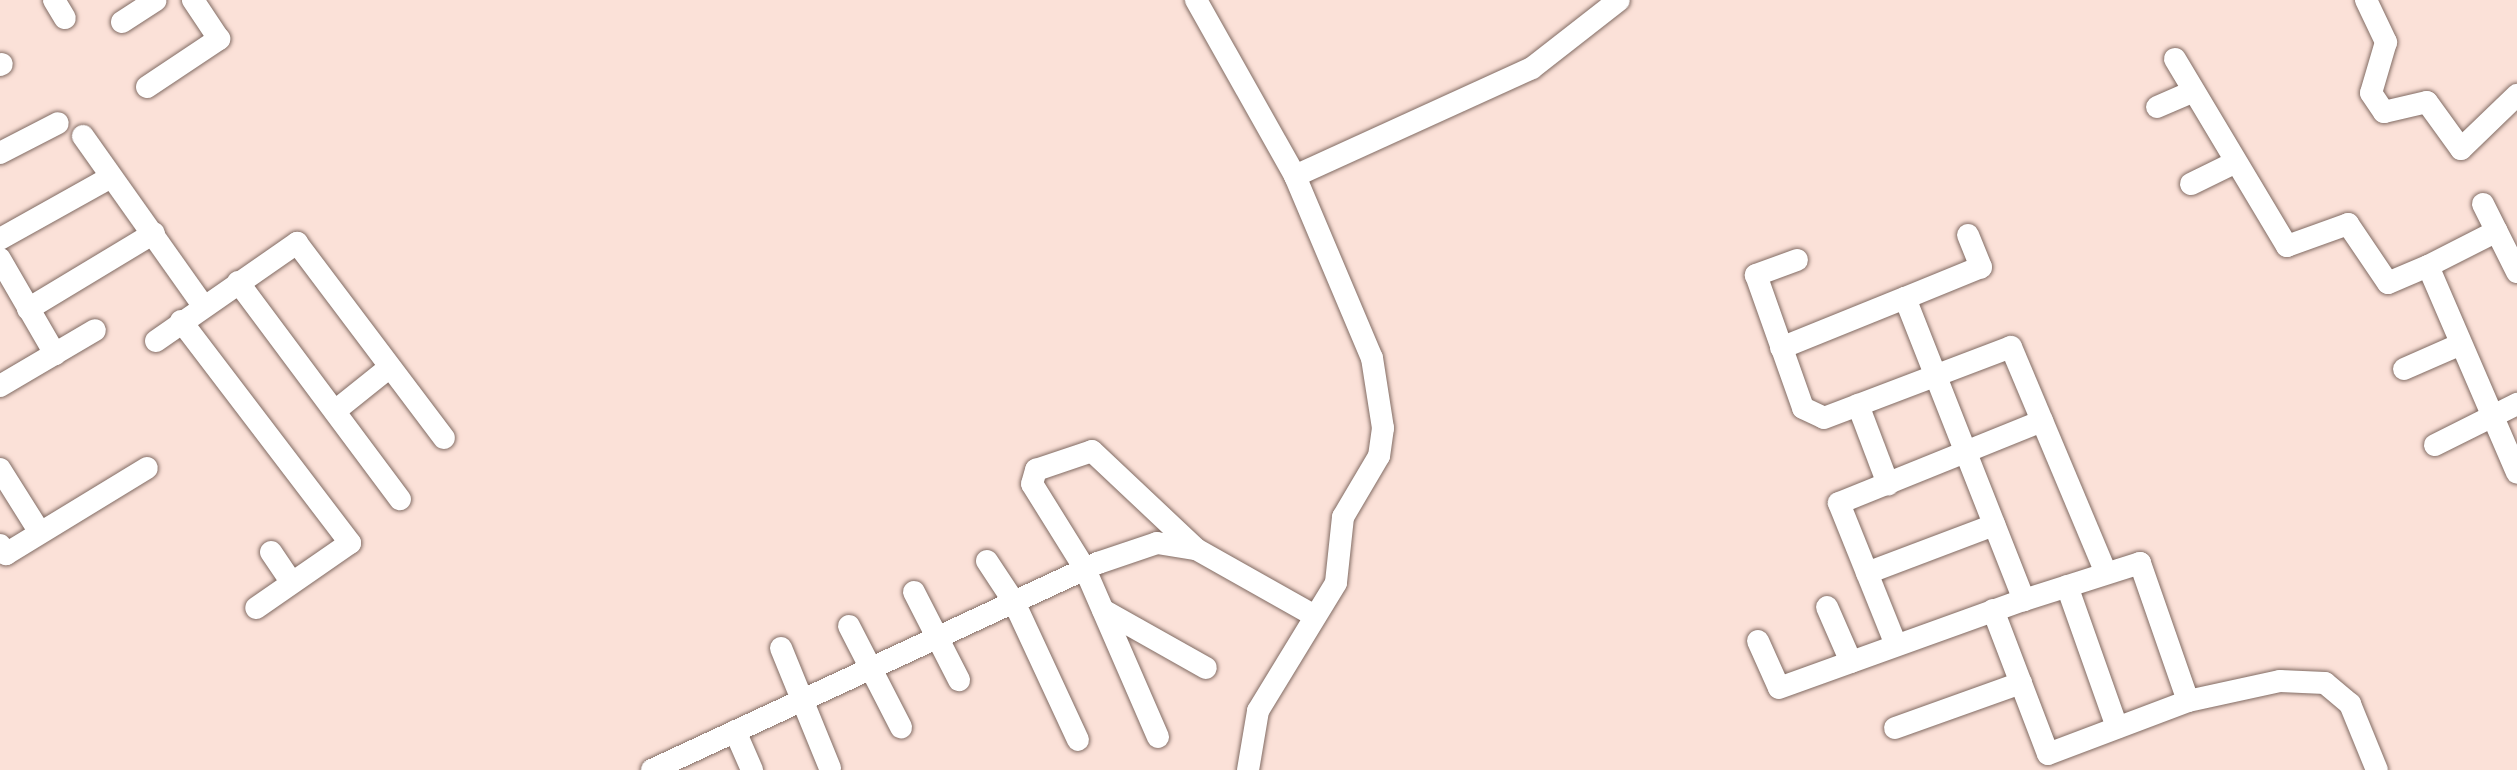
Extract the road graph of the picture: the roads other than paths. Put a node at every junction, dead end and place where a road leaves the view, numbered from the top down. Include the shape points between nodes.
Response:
1 (156, 0) edge
2 (192, 0) edge
3 (1196, 0) edge
4 (1619, 0) edge
5 (2366, 0) edge
6 (122, 22) dead end
7 (2175, 59) dead end
8 (147, 87) dead end
9 (2194, 92) junction
10 (2517, 96) edge
11 (2157, 107) dead end
12 (58, 123) dead end
13 (83, 136) dead end
14 (0, 153) edge
15 (2236, 162) junction
16 (1295, 176) junction
17 (111, 177) junction
18 (2191, 184) dead end
19 (2483, 204) dead end
20 (2498, 231) junction
21 (154, 233) junction
22 (1968, 235) dead end
23 (0, 239) edge
24 (0, 260) edge
25 (1798, 260) dead end
26 (2428, 266) junction
27 (2517, 272) edge
28 (238, 282) junction
29 (1905, 298) junction
30 (202, 304) junction
31 (28, 309) junction
32 (181, 321) junction
33 (95, 330) dead end
34 (156, 341) dead end
35 (2462, 344) junction
36 (1780, 348) junction
37 (55, 354) junction
38 (390, 367) junction
39 (2404, 369) dead end
40 (1936, 376) junction
41 (0, 386) edge
42 (2517, 404) edge
43 (1858, 405) junction
44 (335, 411) junction
45 (2492, 416) junction
46 (2042, 421) junction
47 (444, 438) dead end
48 (2435, 445) dead end
49 (1967, 454) junction
50 (147, 468) dead end
51 (0, 470) edge
52 (2517, 473) edge
53 (1888, 484) junction
54 (400, 498) dead end
55 (1994, 525) junction
56 (39, 531) junction
57 (0, 544) edge
58 (1196, 549) junction
59 (270, 552) dead end
60 (987, 561) dead end
61 (1085, 569) junction
62 (1867, 573) junction
63 (2106, 574) junction
64 (292, 583) junction
65 (2067, 586) junction
66 (914, 592) dead end
67 (2024, 600) junction
68 (1014, 602) junction
69 (1826, 607) dead end
70 (256, 608) dead end
71 (1102, 610) junction
72 (1993, 610) junction
73 (1313, 614) junction
74 (850, 626) dead end
75 (938, 636) junction
76 (1758, 641) dead end
77 (1896, 644) junction
78 (782, 648) dead end
79 (1850, 662) junction
80 (869, 667) junction
81 (1206, 668) dead end
82 (959, 680) dead end
83 (2021, 683) junction
84 (802, 698) junction
85 (2188, 701) junction
86 (901, 727) dead end
87 (2117, 727) junction
88 (1895, 728) dead end
89 (735, 731) junction
90 (1158, 737) dead end
91 (1078, 740) dead end
92 (661, 768) edge
93 (830, 768) edge
94 (752, 770) edge
95 (1248, 770) edge
96 (2377, 770) edge

1 - 6 street
2 - 8 street via 218,39
3 - 16 street
4 - 16 street via 1532,68
5 - 10 street via 2386,42 2371,92 2384,112 2427,102 2461,149
7 - 9 street
9 - 11 street
9 - 15 street
12 - 14 street
13 - 17 street
15 - 18 street
15 - 26 street via 2286,246 2348,224 2388,282
16 - 73 street via 1372,358 1384,428 1379,456 1343,517 1336,583
17 - 21 street
17 - 23 street
19 - 20 street
20 - 26 street
20 - 27 street
21 - 30 street
21 - 31 street
22 - 29 street via 1981,267
24 - 31 street
25 - 36 street via 1756,275
26 - 35 street
28 - 30 street
28 - 38 street via 297,242
28 - 44 street
29 - 36 street
29 - 40 street
30 - 32 street
31 - 37 street
32 - 34 street
32 - 64 street via 350,543
33 - 37 street
35 - 39 street
35 - 45 street
36 - 43 street via 1804,408 1824,418
37 - 41 street
38 - 44 street
38 - 47 street
40 - 43 street
40 - 46 street via 2011,347
40 - 49 street
42 - 45 street
43 - 53 street
44 - 54 street
45 - 48 street
45 - 52 street
46 - 49 street
46 - 63 street
49 - 53 street
49 - 55 street
50 - 56 street
51 - 56 street
53 - 62 street via 1839,503
55 - 62 street
55 - 67 street
56 - 57 street via 6,554
58 - 61 street via 1157,543
58 - 61 street via 1084,449 1036,470 1032,484
58 - 73 street
59 - 64 street
60 - 68 street
61 - 68 street
61 - 71 street
62 - 77 street
63 - 65 street
63 - 85 street via 2140,563
64 - 70 street
65 - 67 street
65 - 87 street
66 - 75 street
67 - 72 street
68 - 75 street
68 - 91 street
69 - 79 street
71 - 81 street
71 - 90 street
72 - 77 street
72 - 83 street
73 - 95 street via 1258,711
74 - 80 street
75 - 80 street
75 - 82 street
76 - 79 street via 1779,688
77 - 79 street
78 - 84 street
80 - 84 street
80 - 86 street
83 - 87 street via 2048,754
83 - 88 street
84 - 89 street
84 - 93 street
85 - 87 street
85 - 96 street via 2280,681 2325,682 2350,704
89 - 92 street
89 - 94 street

